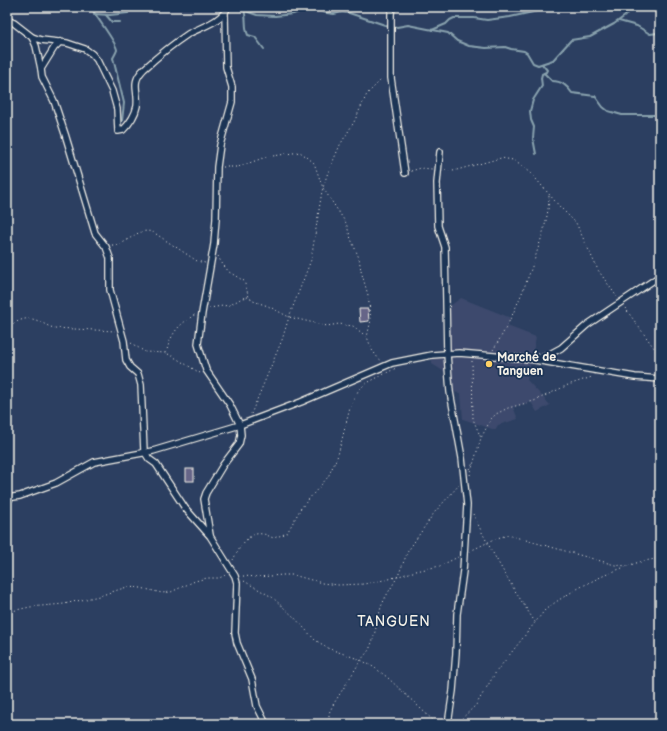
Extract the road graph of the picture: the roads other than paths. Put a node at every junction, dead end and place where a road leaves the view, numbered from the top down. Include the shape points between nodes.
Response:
1 (392, 7) edge
2 (227, 10) edge
3 (7, 20) edge
4 (32, 37) junction
5 (60, 42) junction
6 (41, 69) junction
7 (440, 152) dead end
8 (405, 173) road end
9 (660, 276) edge
10 (447, 354) junction
11 (529, 359) junction
12 (660, 379) edge
13 (240, 425) junction
14 (145, 452) junction
15 (7, 498) edge
16 (210, 536) junction
17 (266, 724) edge
18 (448, 724) edge

1 - 8 street via 391,78
2 - 5 street via 205,26 188,34 139,74 136,82 137,105 134,116 124,130 118,131 117,109 112,91 97,60 85,49
2 - 13 street via 226,67 232,87 232,102 220,145 216,219 198,344 206,370
3 - 4 street
4 - 5 street
4 - 6 street
5 - 6 street
6 - 14 street via 42,77 54,100 95,233 106,247 110,258 110,290 124,337 126,360 138,374 141,385
7 - 10 street via 437,183 438,226 445,247
9 - 11 street via 587,325 561,348 548,355
10 - 11 street
10 - 13 street via 392,364
10 - 18 street via 450,392 467,479 464,571 456,614 456,653
11 - 12 street
13 - 14 street
13 - 16 street via 240,444 223,465 204,499
14 - 15 street via 94,462 56,483
14 - 16 street via 148,460 156,464 185,508
16 - 17 street via 235,576 237,643 252,679 257,706

